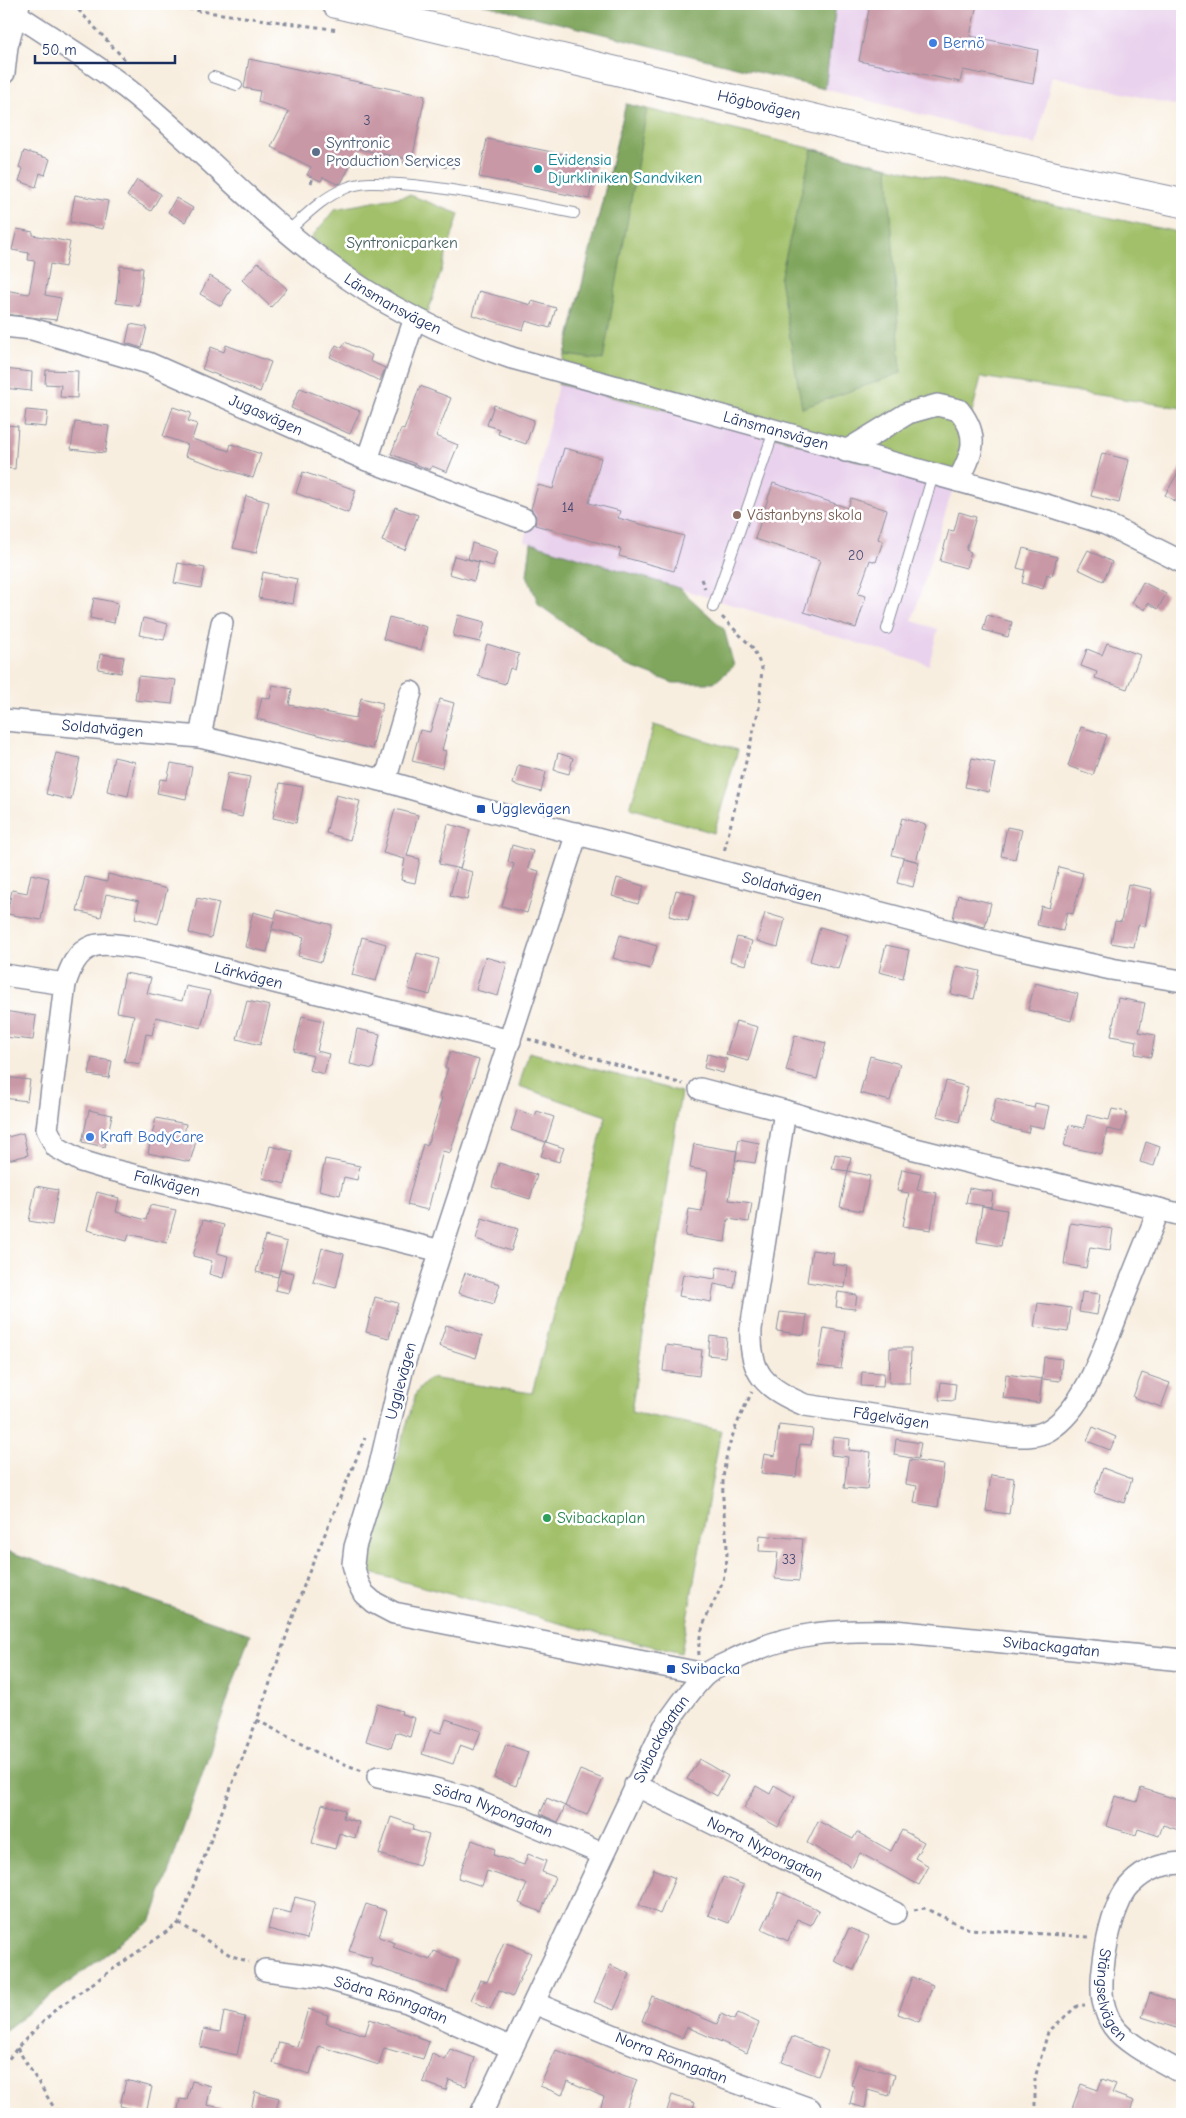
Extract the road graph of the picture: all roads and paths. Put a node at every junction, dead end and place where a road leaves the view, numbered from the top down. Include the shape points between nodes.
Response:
1 (73, 4) edge
2 (165, 4) edge
3 (336, 4) edge
4 (13, 9) edge
5 (341, 30) dead end
6 (132, 67) dead end
7 (4, 73) edge
8 (213, 77) dead end
9 (237, 85) dead end
10 (356, 155) dead end
11 (454, 167) dead end
12 (314, 178) dead end
13 (311, 183) dead end
14 (1182, 203) edge
15 (574, 213) dead end
16 (288, 231) junction
17 (415, 318) junction
18 (4, 326) edge
19 (774, 431) junction
20 (846, 450) junction
21 (367, 460) junction
22 (934, 474) junction
23 (958, 481) junction
24 (524, 519) dead end
25 (1182, 562) edge
26 (701, 579) dead end
27 (713, 607) junction
28 (222, 623) dead end
29 (887, 629) dead end
30 (411, 692) dead end
31 (4, 720) edge
32 (200, 737) junction
33 (385, 781) junction
34 (577, 833) junction
35 (719, 869) junction
36 (4, 975) edge
37 (1182, 981) edge
38 (65, 984) junction
39 (511, 1038) junction
40 (700, 1090) joint
41 (785, 1111) junction
42 (1159, 1209) junction
43 (1182, 1214) edge
44 (441, 1251) junction
45 (762, 1379) junction
46 (366, 1435) dead end
47 (1182, 1660) edge
48 (706, 1674) junction
49 (257, 1720) junction
50 (378, 1778) joint
51 (635, 1785) junction
52 (603, 1854) junction
53 (1182, 1863) edge
54 (895, 1913) joint
55 (179, 1924) junction
56 (1108, 1938) junction
57 (265, 1970) joint
58 (1103, 2002) junction
59 (534, 2003) junction
60 (18, 2048) junction
61 (512, 2048) junction
62 (4, 2064) edge
63 (1182, 2074) edge
64 (810, 2109) dead end
65 (58, 2114) edge
66 (481, 2114) edge
67 (1035, 2114) edge

1 - 6 path
2 - 5 path
3 - 14 main road, Högbovägen via 1060,177
4 - 7 street
4 - 16 street, Länsmansvägen via 126,88
8 - 9 lane
10 - 11 path via 366,159
12 - 13 path
15 - 16 lane via 427,186 363,184 332,195
16 - 17 street, Länsmansvägen via 348,279
17 - 19 street, Länsmansvägen via 512,358
17 - 21 street
18 - 21 street, Jugasvägen via 32,329 148,363
19 - 20 street, Länsmansvägen
19 - 27 lane
20 - 22 street, Länsmansvägen
20 - 23 street, Länsmansvägen via 908,413 937,405 959,410 968,421 973,438 970,459
21 - 24 street, Jugasvägen
22 - 23 street, Länsmansvägen
22 - 29 lane
23 - 25 street, Länsmansvägen via 1106,524
26 - 27 path
27 - 35 path via 753,648 762,668 759,708
28 - 32 street
30 - 33 street
31 - 32 street, Soldatvägen
32 - 33 street, Soldatvägen
33 - 34 street, Soldatvägen
34 - 35 street, Soldatvägen
34 - 39 street, Ugglevägen
35 - 37 street, Soldatvägen via 1012,947
36 - 38 street
38 - 39 street, Lärkvägen via 83,952 93,946 108,944 175,957
38 - 44 street, Falkvägen via 47,1129 56,1147 70,1157
39 - 40 path
39 - 44 street, Ugglevägen
40 - 41 street
41 - 42 street via 911,1148
41 - 45 street via 751,1329 750,1348
42 - 43 street
42 - 45 street, Fågelvägen via 1102,1352 1074,1406 1048,1431 1029,1437 1005,1435 805,1405 775,1391
44 - 48 street, Ugglevägen via 403,1367 379,1470 355,1546 353,1564 364,1594 394,1612
45 - 48 path via 734,1427 729,1445 723,1497 726,1569 721,1591 700,1635 699,1653
46 - 49 path via 307,1576
47 - 48 street, Svibackagatan via 856,1630 796,1636 743,1655
48 - 51 street, Svibackagatan via 664,1727
49 - 50 path
49 - 55 path
50 - 52 street, Södra Nypongatan via 469,1798
51 - 52 street, Svibackagatan
51 - 54 street, Norra Nypongatan
52 - 59 street, Svibackagatan
53 - 56 street, Stängselvägen via 1151,1868 1130,1884 1123,1893
54 - 56 path via 924,1908 969,1929
55 - 57 path via 230,1955
55 - 60 path via 56,2009
56 - 58 street, Stängselvägen
57 - 61 street, Södra Rönngatan via 321,1977 407,2002
58 - 63 street, Stängselvägen via 1114,2028
58 - 67 path via 1077,2006 1048,2032 1035,2078
59 - 61 street, Svibackagatan
59 - 64 street, Norra Rönngatan via 666,2057
60 - 62 path
60 - 65 path
61 - 66 street, Svibackagatan

